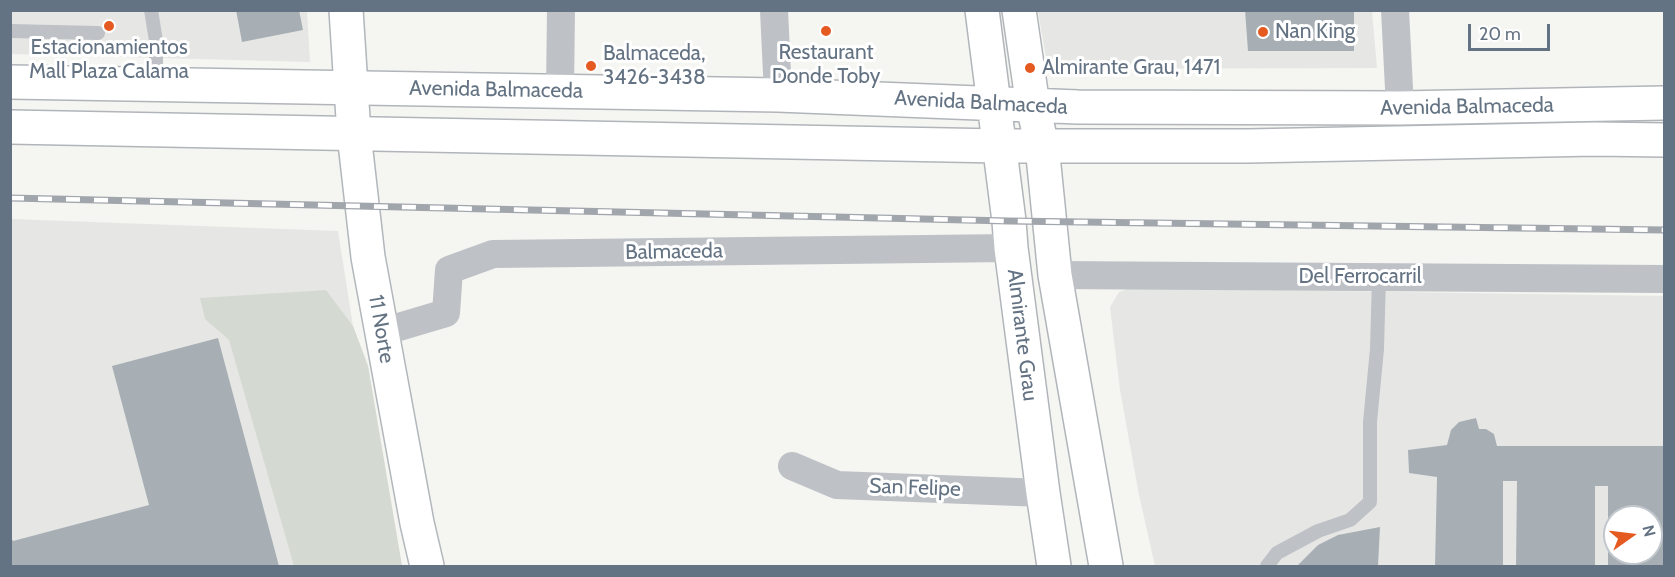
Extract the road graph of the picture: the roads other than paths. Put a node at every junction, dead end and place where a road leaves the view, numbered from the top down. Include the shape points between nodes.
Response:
1 (151, 10) edge
2 (346, 10) edge
3 (561, 10) edge
4 (774, 10) edge
5 (982, 10) edge
6 (1019, 10) edge
7 (1395, 10) edge
8 (10, 31) edge
9 (98, 33) dead end
10 (10, 82) edge
11 (156, 84) junction
12 (352, 87) junction
13 (560, 92) junction
14 (778, 94) junction
15 (994, 103) junction
16 (1665, 103) edge
17 (1033, 106) junction
18 (1400, 108) junction
19 (10, 127) edge
20 (354, 134) junction
21 (1665, 140) edge
22 (1000, 146) junction
23 (1042, 146) junction
24 (1011, 248) junction
25 (1055, 275) junction
26 (1379, 277) junction
27 (1665, 279) edge
28 (382, 332) junction
29 (792, 466) dead end
30 (1042, 493) junction
31 (417, 524) junction
32 (418, 567) edge
33 (427, 567) edge
34 (1054, 567) edge
35 (1106, 567) edge
36 (1267, 567) edge

1 - 11 lane
2 - 12 main road, 11 Norte
3 - 13 street
4 - 14 street
5 - 15 main road, Almirante Grau
6 - 17 main road, Almirante Grau
7 - 18 street
8 - 9 lane
10 - 11 main road, Avenida Balmaceda
11 - 12 main road, Avenida Balmaceda
12 - 13 main road, Avenida Balmaceda
12 - 20 main road, 11 Norte
13 - 14 main road, Avenida Balmaceda
14 - 15 main road, Avenida Balmaceda
15 - 17 main road, Avenida Balmaceda
15 - 22 main road, Almirante Grau
16 - 18 main road, Avenida Balmaceda
17 - 18 main road, Avenida Balmaceda
17 - 23 main road, Almirante Grau
19 - 20 main road, Avenida Balmaceda
20 - 22 main road, Avenida Balmaceda
20 - 28 main road, 11 Norte via 368,256
21 - 23 main road, Avenida Balmaceda
22 - 23 main road, Avenida Balmaceda
22 - 24 main road, Almirante Grau
23 - 25 main road, Almirante Grau
24 - 28 street, Balmaceda via 493,254 449,270 446,313
24 - 30 main road, Almirante Grau
25 - 26 street, Del Ferrocarril
25 - 35 main road, Almirante Grau
26 - 27 street, Del Ferrocarril
26 - 36 lane via 1370,422 1370,502 1350,520 1318,531 1277,553
28 - 31 main road, 11 Norte
29 - 30 street, San Felipe via 837,485
30 - 34 main road, Almirante Grau
31 - 32 main road, 11 Norte
31 - 33 main road, 11 Norte

